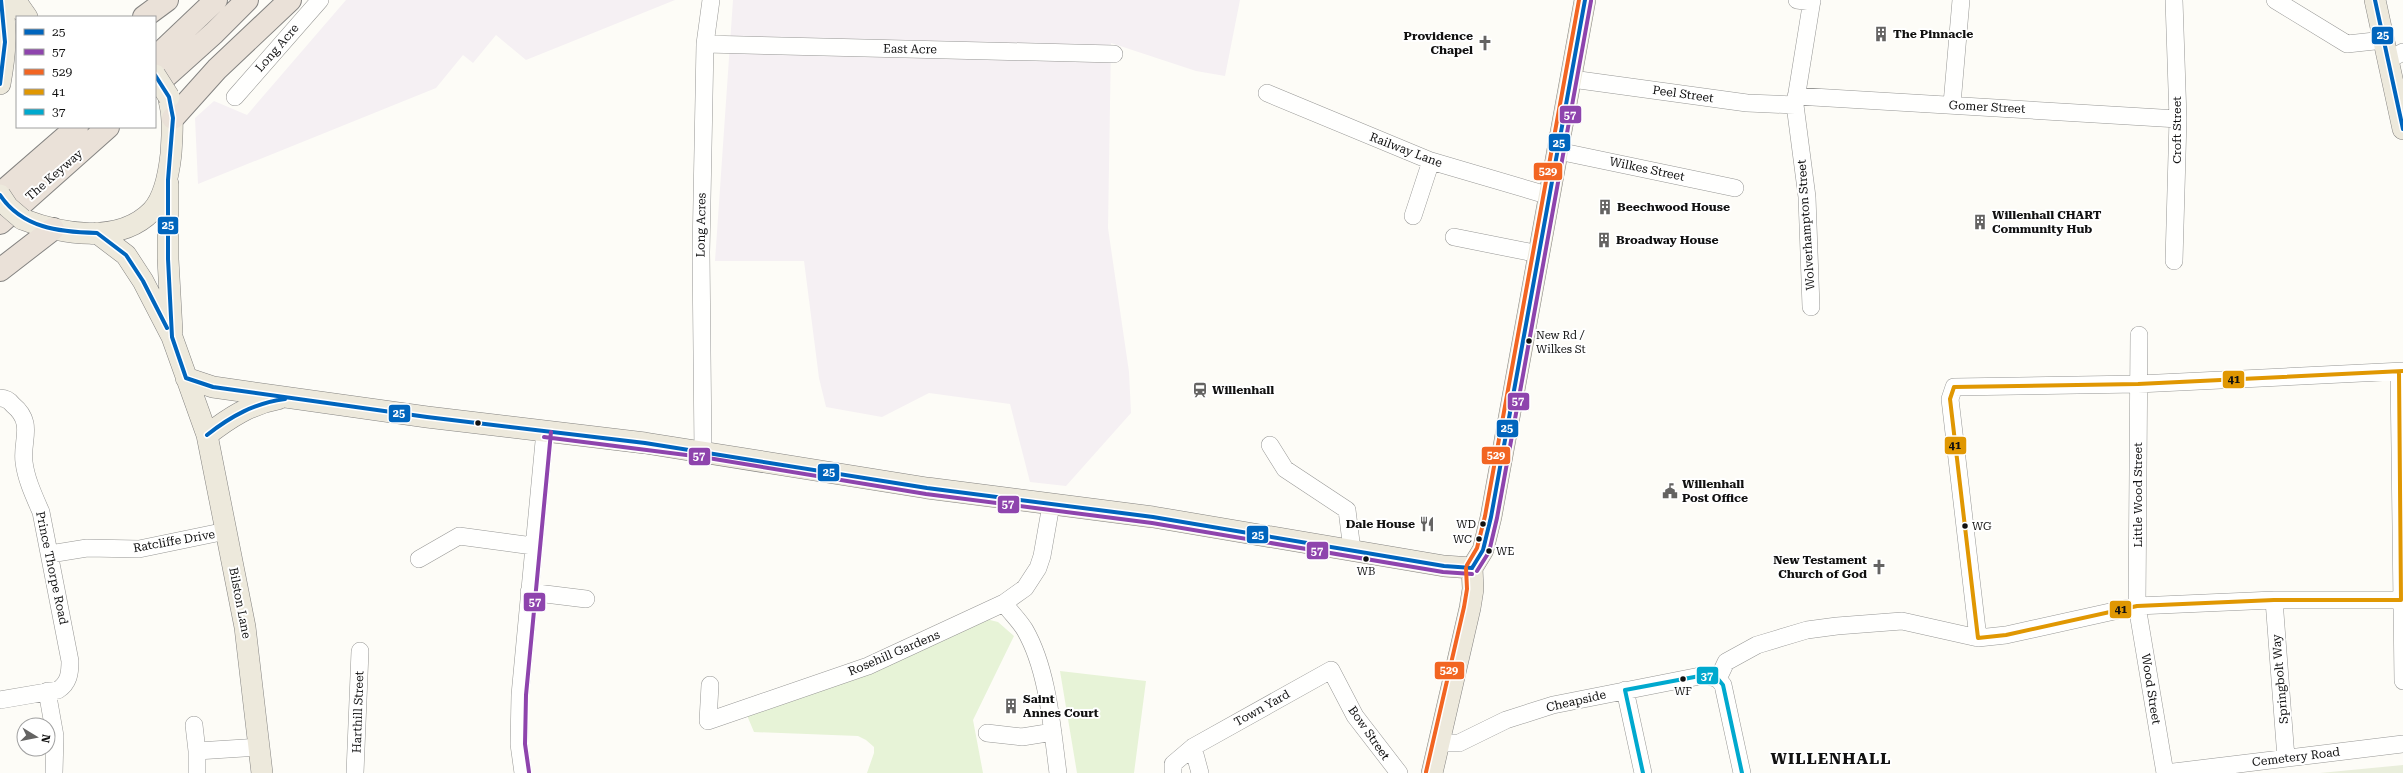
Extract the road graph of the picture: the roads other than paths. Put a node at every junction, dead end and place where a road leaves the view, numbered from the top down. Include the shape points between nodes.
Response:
1 (1, 0) edge
2 (15, 0) edge
3 (167, 0) edge
4 (216, 0) edge
5 (247, 0) edge
6 (290, 0) edge
7 (320, 0) edge
8 (711, 0) edge
9 (1585, 0) edge
10 (1961, 0) edge
11 (2174, 0) edge
12 (2275, 0) edge
13 (2375, 0) edge
14 (1807, 1) edge
15 (26, 16) edge
16 (145, 16) edge
17 (2384, 40) junction
18 (705, 44) junction
19 (1114, 54) dead end
20 (2396, 56) edge
21 (156, 57) edge
22 (16, 70) edge
23 (156, 78) edge
24 (1572, 79) junction
25 (0, 84) edge
26 (1266, 93) dead end
27 (0, 94) edge
28 (235, 96) dead end
29 (166, 100) edge
30 (1796, 101) junction
31 (1952, 104) junction
32 (2178, 118) junction
33 (76, 128) edge
34 (107, 128) edge
35 (2403, 129) edge
36 (1558, 151) junction
37 (1431, 161) junction
38 (168, 180) junction
39 (1736, 188) dead end
40 (0, 194) edge
41 (1550, 196) junction
42 (1413, 216) dead end
43 (0, 223) edge
44 (53, 229) junction
45 (97, 233) junction
46 (1454, 237) dead end
47 (1539, 254) junction
48 (2174, 260) dead end
49 (0, 270) edge
50 (1811, 307) dead end
51 (2139, 336) dead end
52 (172, 337) junction
53 (2401, 371) edge
54 (186, 378) junction
55 (2138, 384) junction
56 (0, 398) edge
57 (298, 398) junction
58 (545, 431) junction
59 (206, 435) junction
60 (1270, 445) dead end
61 (703, 451) junction
62 (1051, 505) junction
63 (226, 531) junction
64 (533, 546) junction
65 (1352, 550) junction
66 (50, 554) junction
67 (419, 559) dead end
68 (1472, 568) junction
69 (529, 592) junction
70 (586, 600) dead end
71 (2274, 600) junction
72 (2401, 600) junction
73 (1004, 603) junction
74 (2138, 606) junction
75 (1978, 638) junction
76 (360, 651) dead end
77 (1331, 670) joint
78 (1718, 679) junction
79 (2403, 681) edge
80 (710, 685) dead end
81 (1625, 690) junction
82 (47, 691) junction
83 (0, 700) edge
84 (194, 725) dead end
85 (1053, 732) junction
86 (987, 733) dead end
87 (1439, 743) junction
88 (2403, 744) edge
89 (259, 747) junction
90 (1193, 747) junction
91 (197, 751) junction
92 (2286, 758) junction
93 (54, 773) edge
94 (197, 773) edge
95 (262, 773) edge
96 (355, 773) edge
97 (523, 773) edge
98 (1058, 773) edge
99 (1173, 773) edge
100 (1200, 773) edge
101 (1399, 773) edge
102 (1432, 773) edge
103 (1643, 773) edge
104 (1742, 773) edge
105 (2165, 773) edge

1 - 25 main road via 5,16 5,38
2 - 15 main road
3 - 16 highway
4 - 21 highway
5 - 29 highway via 214,33
6 - 29 highway via 217,69
7 - 28 street, Long Acre
8 - 18 street, Long Acres
9 - 24 main road
10 - 31 street
11 - 32 street, Croft Street
12 - 17 street via 2347,44
13 - 17 main road
14 - 30 street, Wolverhampton Street
17 - 20 main road
18 - 19 street, East Acre
18 - 61 street, Long Acres via 701,252
20 - 35 main road
22 - 27 main road
23 - 29 main road, bridge
24 - 30 street, Peel Street via 1747,103
24 - 36 main road
26 - 37 street, Railway Lane
29 - 38 main road
30 - 31 street, Gomer Street
30 - 50 street, Wolverhampton Street via 1807,197
31 - 32 street, Gomer Street
32 - 48 street, Croft Street
33 - 40 highway, The Keyway
34 - 43 highway, The Keyway
36 - 39 street, Wilkes Street
36 - 41 main road
37 - 41 street, Railway Lane
37 - 42 street
38 - 45 main road via 153,211 134,224
38 - 52 main road via 168,259
40 - 44 main road, bridge via 8,208 22,219
41 - 47 main road
44 - 45 main road via 72,233
44 - 49 highway
45 - 52 main road via 126,255 143,281
46 - 47 street
47 - 68 main road via 1491,517 1483,550
51 - 55 street
52 - 54 main road, Bilston Lane
53 - 55 street
53 - 72 street
54 - 57 main road via 212,387
54 - 59 main road, Bilston Lane
55 - 74 street, Little Wood Street
55 - 75 street via 1954,387 1950,400
56 - 66 street, Prince Thorpe Road via 11,402 24,420 27,436 24,461 31,489 41,512
57 - 58 main road
57 - 59 main road via 250,406
58 - 61 main road
58 - 64 street
59 - 63 main road, Bilston Lane
60 - 65 street via 1285,469 1347,510
61 - 62 main road via 886,482
62 - 65 main road via 1153,517
62 - 73 street, Rosehill Gardens via 1038,568 1025,588
63 - 66 street, Ratcliffe Drive via 139,549 87,548
63 - 89 main road, Bilston Lane via 246,627
64 - 67 street via 459,536
64 - 69 street
65 - 68 main road via 1444,566
66 - 82 street, Prince Thorpe Road via 70,673 64,686 58,690
68 - 87 main road via 1470,608
69 - 70 street
69 - 97 street via 518,722
71 - 72 street
71 - 74 street
71 - 92 street, Springbolt Way
72 - 79 street
73 - 80 street, Rosehill Gardens via 868,666 708,721
73 - 85 street via 1025,630 1040,668
74 - 75 street via 2006,635
74 - 105 street, Wood Street
75 - 78 street via 1902,621 1807,630 1757,645 1737,655 1726,662
76 - 96 street, Harthill Street
77 - 90 street, Town Yard
77 - 101 street, Bow Street via 1355,716
78 - 81 street, Cheapside via 1705,675
78 - 104 street via 1723,685
81 - 87 street, Cheapside via 1531,712 1491,726 1455,744
81 - 103 street
82 - 83 street, Prince Thorpe Road
82 - 93 street via 55,736
84 - 91 street
85 - 86 street via 1022,737
85 - 98 street
87 - 102 main road
88 - 92 street, Cemetery Road
89 - 91 street
89 - 95 main road, Bilston Lane
90 - 99 street, Town Yard via 1173,764
90 - 100 street
91 - 94 street
92 - 105 street, Cemetery Road

